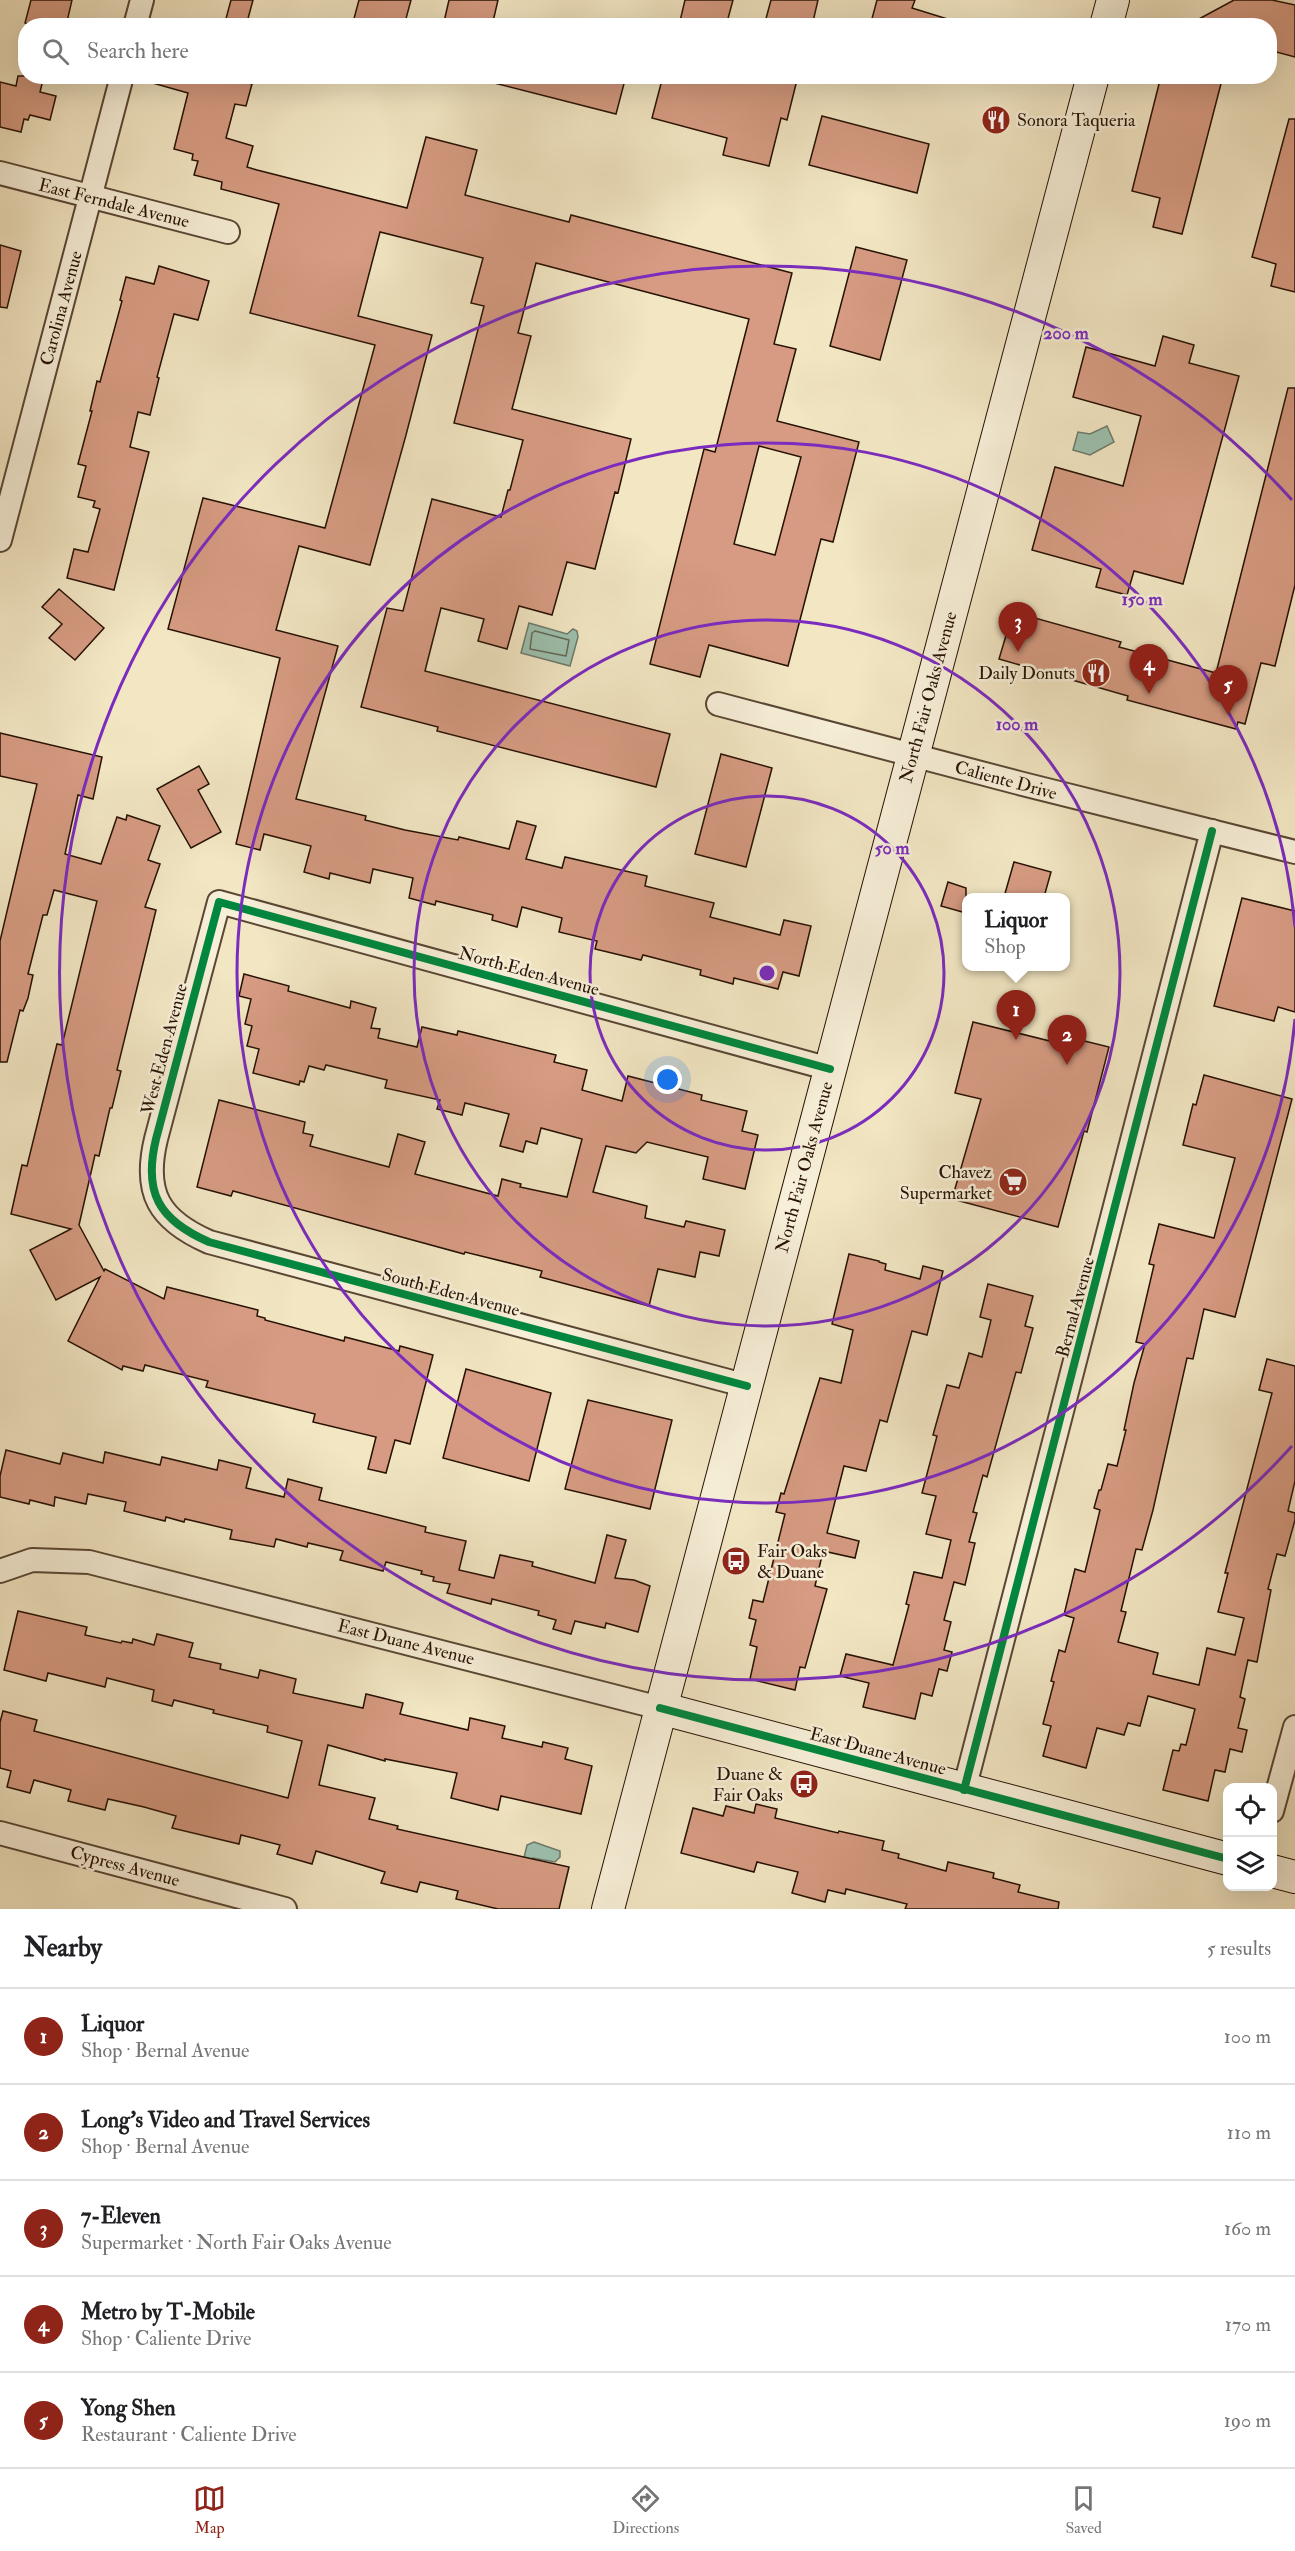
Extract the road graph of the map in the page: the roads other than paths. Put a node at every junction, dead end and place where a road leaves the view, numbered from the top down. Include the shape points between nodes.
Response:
1 (142, 0) edge
2 (1113, 0) edge
3 (137, 18) edge
4 (1108, 18) edge
5 (120, 84) edge
6 (1091, 84) edge
7 (0, 173) edge
8 (90, 196) junction
9 (228, 232) dead end
10 (0, 540) edge
11 (718, 704) dead end
12 (913, 755) junction
13 (1212, 831) junction
14 (1295, 852) edge
15 (219, 902) joint
16 (830, 1069) junction
17 (160, 1204) joint
18 (747, 1386) junction
19 (0, 1571) edge
20 (660, 1708) junction
21 (1295, 1727) edge
22 (964, 1790) junction
23 (1277, 1793) edge
24 (0, 1833) edge
25 (1223, 1858) edge
26 (1277, 1872) edge
27 (1295, 1877) edge
28 (285, 1909) edge
29 (608, 1909) edge

1 - 3 street
2 - 4 main road
5 - 8 street, Carolina Avenue
6 - 12 main road, North Fair Oaks Avenue
7 - 8 street, East Ferndale Avenue
8 - 9 street, East Ferndale Avenue
8 - 10 street, Carolina Avenue
11 - 12 street, Caliente Drive
12 - 13 street, Caliente Drive
12 - 16 main road, North Fair Oaks Avenue
13 - 14 street, Caliente Drive
13 - 22 street, Bernal Avenue
15 - 16 street, North Eden Avenue
15 - 17 street, West Eden Avenue via 151,1157 150,1177
16 - 18 main road, North Fair Oaks Avenue
17 - 18 street, South Eden Avenue via 185,1232 209,1242
18 - 20 main road, North Fair Oaks Avenue
19 - 20 street, East Duane Avenue via 32,1560 89,1562
20 - 22 main road, East Duane Avenue
20 - 29 main road, North Fair Oaks Avenue
21 - 23 street
22 - 25 main road, East Duane Avenue
24 - 28 street, Cypress Avenue
26 - 27 main road

